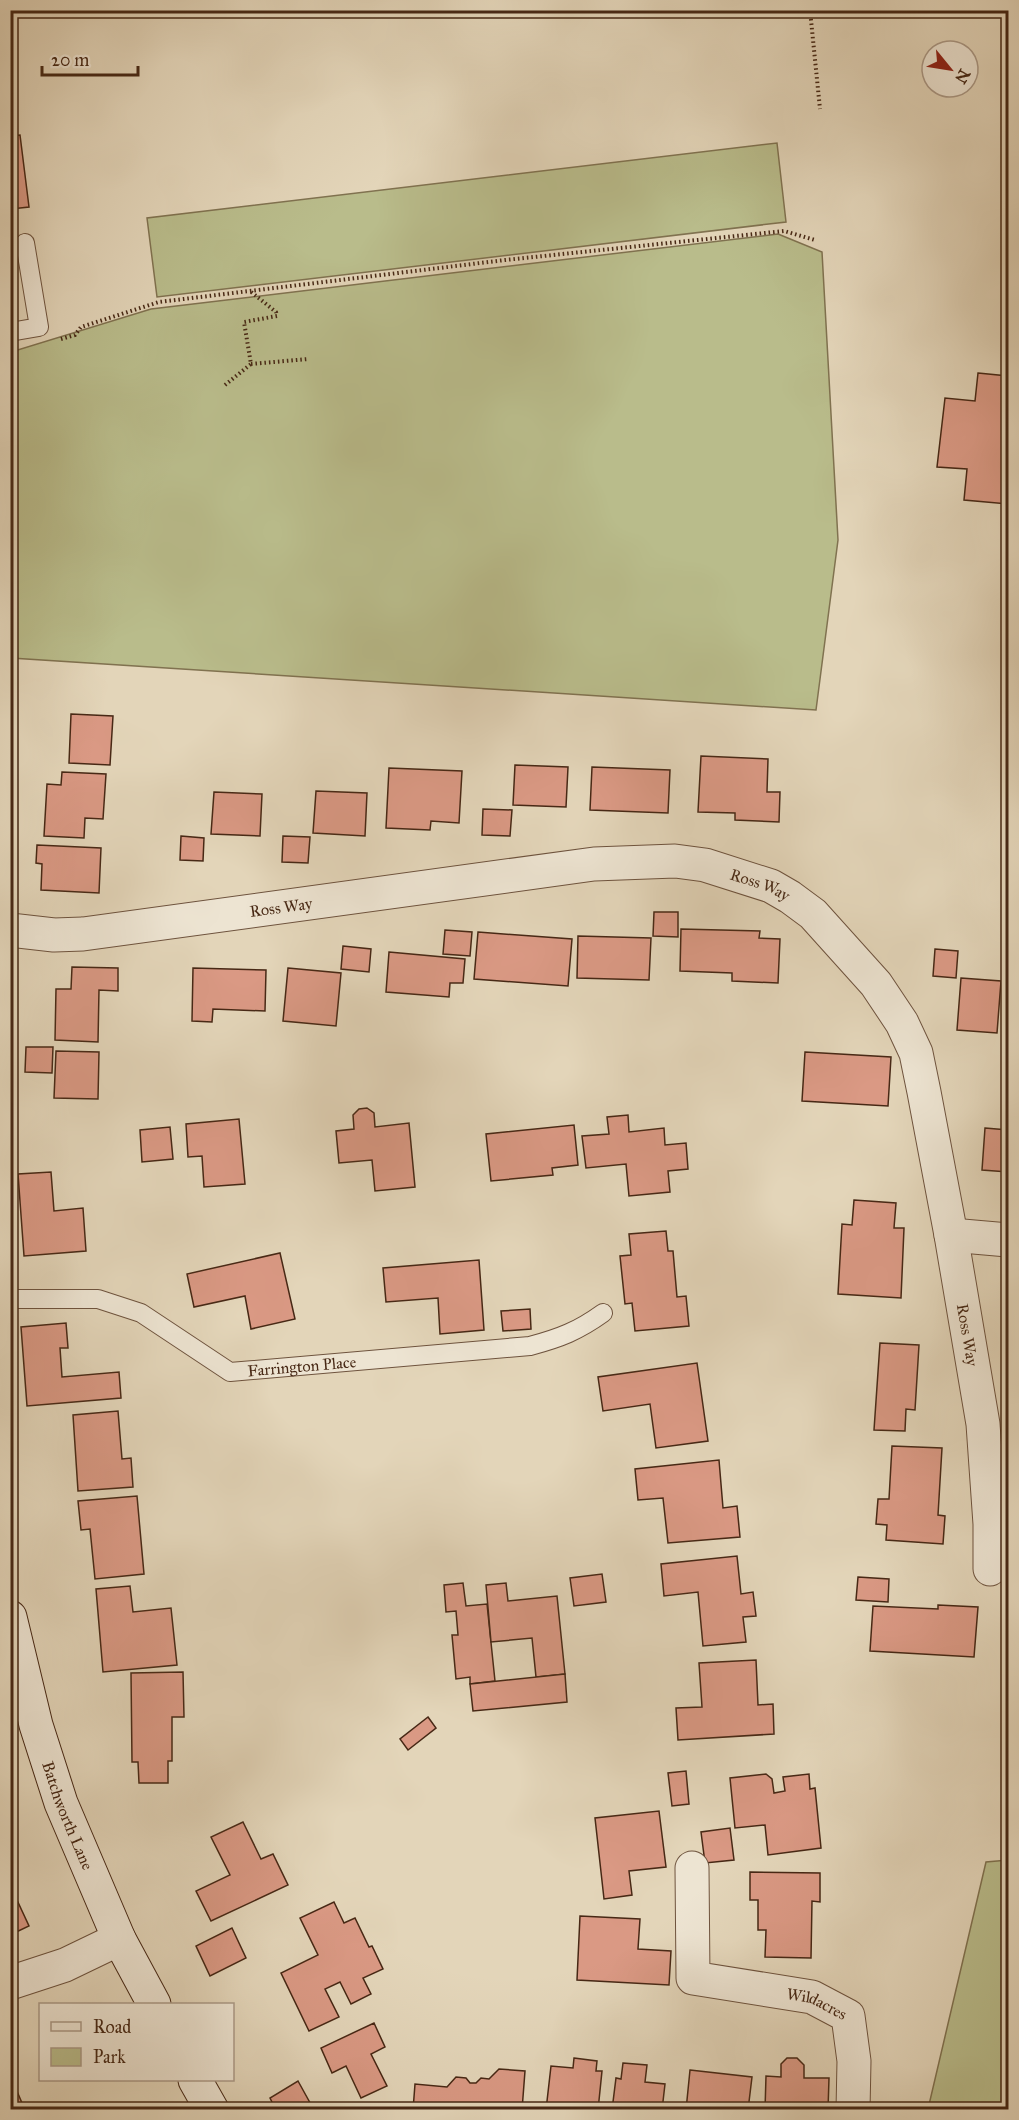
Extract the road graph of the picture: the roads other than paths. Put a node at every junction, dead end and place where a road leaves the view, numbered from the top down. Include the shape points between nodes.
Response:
1 (25, 243) dead end
2 (10, 332) edge
3 (10, 930) edge
4 (951, 1235) junction
5 (1008, 1240) edge
6 (10, 1299) edge
7 (603, 1313) dead end
8 (999, 1524) edge
9 (990, 1569) dead end
10 (10, 1617) edge
11 (692, 1868) dead end
12 (119, 1940) junction
13 (10, 1983) edge
14 (153, 2003) edge
15 (196, 2081) edge
16 (212, 2109) edge
17 (853, 2109) edge

1 - 2 lane via 39,327
3 - 4 street, Ross Way via 54,935 116,931 594,864 675,861 705,865 750,879 781,891 813,914 876,984 902,1023 916,1053
4 - 5 street
4 - 8 street, Ross Way
6 - 7 lane, Farrington Place via 98,1299 141,1313 230,1372 530,1346 559,1339
8 - 9 street, Ross Way
10 - 12 street, Batchworth Lane via 36,1725 61,1803
11 - 17 street, Wildacres via 693,1978 812,1997 848,2016 854,2061
12 - 13 street via 65,1965
12 - 14 street, Batchworth Lane
15 - 16 street

